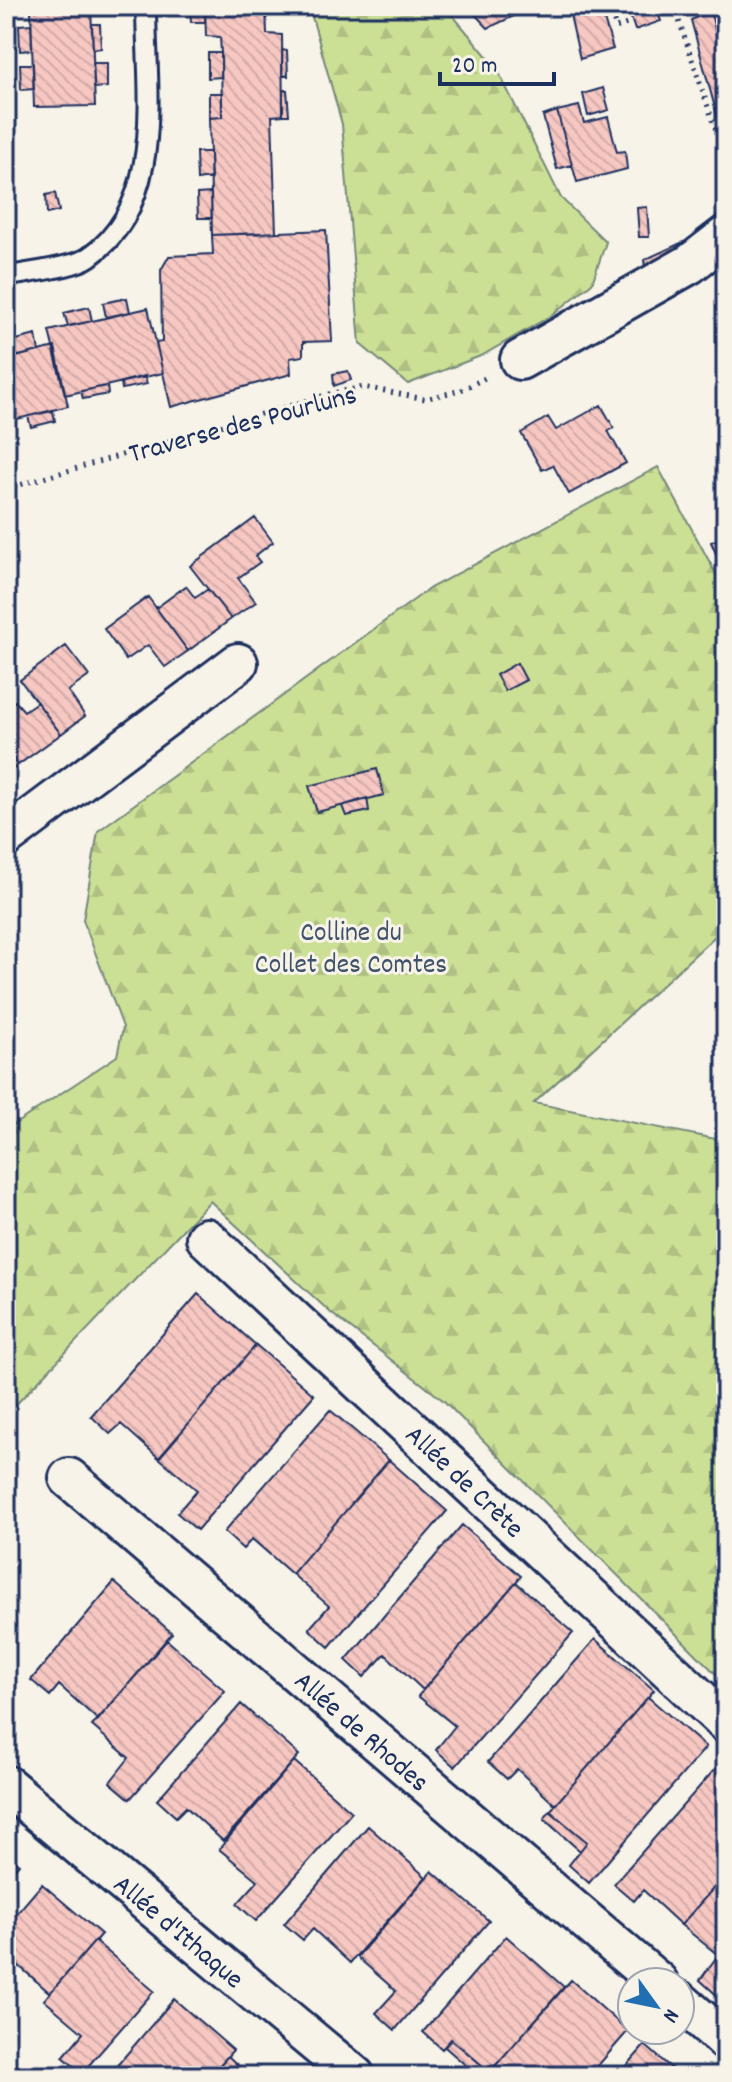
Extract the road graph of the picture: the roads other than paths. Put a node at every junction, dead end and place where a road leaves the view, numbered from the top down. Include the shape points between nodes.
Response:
1 (146, 6) edge
2 (726, 236) edge
3 (6, 277) edge
4 (520, 360) road end
5 (238, 663) dead end
6 (6, 837) edge
7 (206, 1238) dead end
8 (69, 1478) dead end
9 (726, 1723) edge
10 (6, 1785) edge
11 (639, 1966) edge
12 (696, 2015) edge
13 (726, 2041) edge
14 (355, 2076) edge

1 - 3 lane via 147,151 136,197 114,234 87,259
2 - 4 street via 690,264
5 - 6 street
7 - 9 street, Allée de Crète
8 - 11 street, Allée de Rhodes
10 - 14 street, Allée d'Ithaque
12 - 13 street

